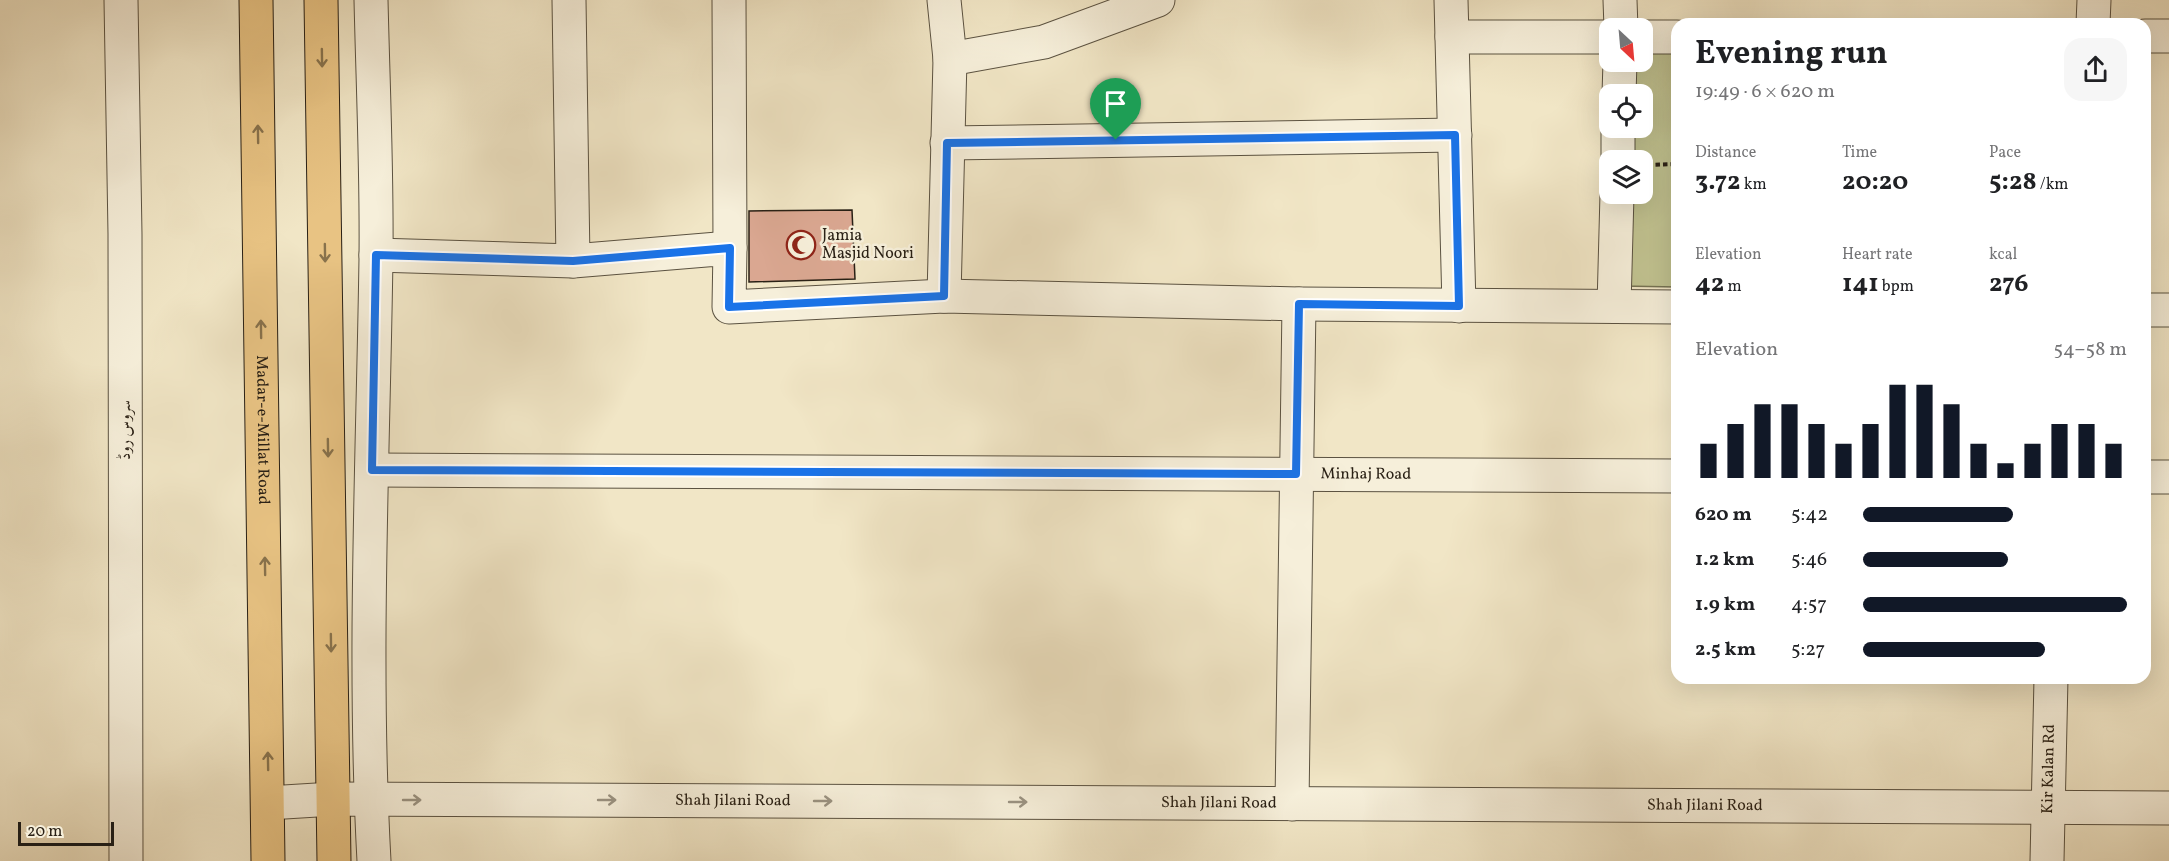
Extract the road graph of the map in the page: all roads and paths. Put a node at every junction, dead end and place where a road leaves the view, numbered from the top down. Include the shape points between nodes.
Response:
1 (122, 0) edge
2 (256, 0) edge
3 (321, 0) edge
4 (371, 0) edge
5 (569, 0) edge
6 (729, 0) edge
7 (944, 0) edge
8 (1158, 0) edge
9 (1451, 0) edge
10 (1620, 0) edge
11 (2094, 0) edge
12 (1620, 18) edge
13 (2093, 18) edge
14 (2151, 36) edge
15 (2169, 36) edge
16 (1452, 37) junction
17 (1599, 37) edge
18 (1653, 37) edge
19 (1671, 37) edge
20 (950, 59) junction
21 (1455, 135) junction
22 (947, 143) junction
23 (1671, 164) edge
24 (1653, 165) edge
25 (1617, 204) edge
26 (730, 248) junction
27 (376, 255) junction
28 (573, 261) junction
29 (944, 296) junction
30 (1299, 304) junction
31 (1459, 306) junction
32 (1614, 306) junction
33 (1671, 307) edge
34 (2151, 310) edge
35 (2169, 310) edge
36 (372, 470) junction
37 (1296, 474) junction
38 (1671, 476) edge
39 (2151, 477) edge
40 (2169, 477) edge
41 (2051, 684) edge
42 (333, 799) junction
43 (370, 799) junction
44 (268, 803) junction
45 (1292, 804) junction
46 (2050, 807) junction
47 (2169, 808) edge
48 (126, 861) edge
49 (268, 861) edge
50 (334, 861) edge
51 (374, 861) edge
52 (2047, 861) edge

1 - 48 street, سروس روڈ
44 -> 2 main road, Madar-e-Millat Road
3 -> 42 main road
4 - 27 street
5 - 28 street
6 - 26 street
7 - 20 street
8 - 20 street via 1044,42
9 - 16 street
10 - 12 street
11 - 13 street
14 - 15 street
16 - 17 street
16 - 21 street
18 - 19 street
20 - 22 street
21 - 22 street
21 - 31 street
22 - 29 street
23 - 24 path
25 - 32 street
26 - 28 street
26 - 29 street via 729,307
27 - 28 street
27 - 36 street
29 - 30 street
30 - 31 street
30 - 37 street
31 - 32 street
32 - 33 street
34 - 35 street
36 - 37 street, Minhaj Road
36 - 43 street
37 - 38 street, Minhaj Road
37 - 45 street
39 - 40 street
41 - 46 street, Kir Kalan Rd
42 - 43 street, Shah Jilani Road
42 - 44 street, Shah Jilani Road
42 - 50 main road
43 -> 45 street, Shah Jilani Road
43 - 51 street
44 - 49 main road, Madar-e-Millat Road
45 - 46 street, Shah Jilani Road
46 - 47 street, Shah Jilani Road
46 - 52 street, Kir Kalan Rd

